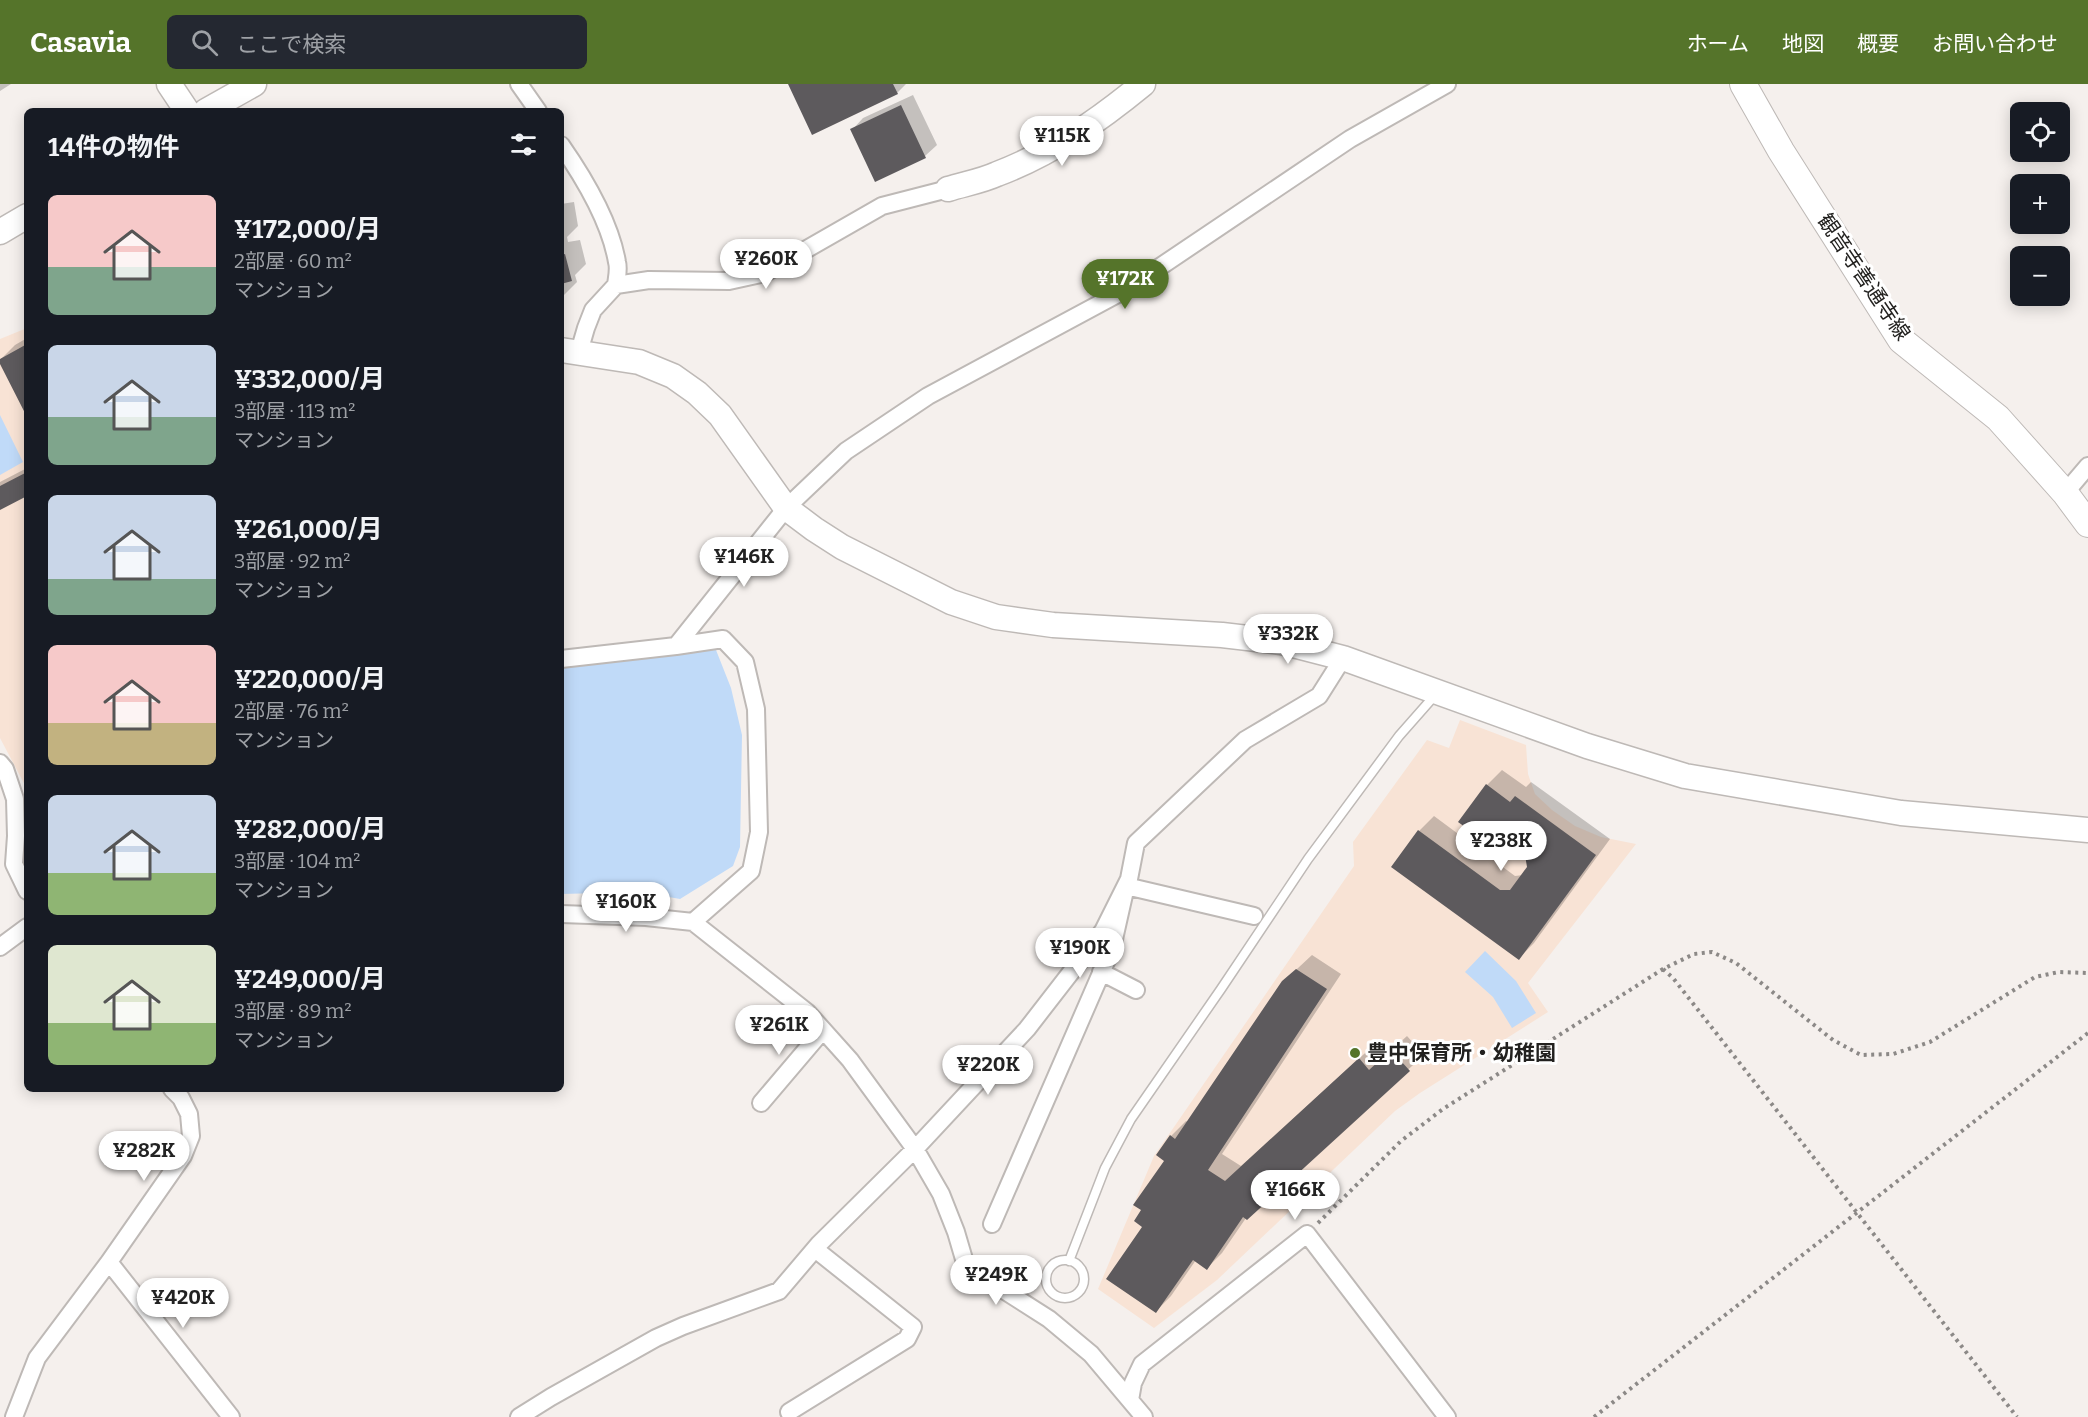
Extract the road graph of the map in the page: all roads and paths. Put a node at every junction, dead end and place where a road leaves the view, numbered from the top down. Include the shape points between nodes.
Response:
1 (169, 84) edge
2 (254, 84) edge
3 (519, 84) edge
4 (1143, 84) edge
5 (1447, 84) edge
6 (1743, 84) edge
7 (185, 108) edge
8 (211, 108) edge
9 (536, 108) edge
10 (564, 149) edge
11 (948, 189) joint
12 (24, 218) edge
13 (0, 232) edge
14 (616, 285) junction
15 (570, 351) edge
16 (2088, 466) edge
17 (2065, 492) junction
18 (786, 508) junction
19 (2088, 524) edge
20 (676, 646) junction
21 (564, 658) edge
22 (1343, 658) junction
23 (1438, 691) junction
24 (0, 764) edge
25 (2088, 830) edge
26 (22, 833) edge
27 (24, 885) edge
28 (1125, 886) junction
29 (564, 914) edge
30 (1254, 916) dead end
31 (693, 922) junction
32 (24, 929) edge
33 (0, 947) edge
34 (1664, 969) junction
35 (1101, 972) junction
36 (2088, 973) edge
37 (1136, 990) dead end
38 (823, 1030) junction
39 (2088, 1033) edge
40 (181, 1092) edge
41 (761, 1103) dead end
42 (915, 1149) junction
43 (1857, 1213) junction
44 (992, 1224) dead end
45 (1307, 1234) junction
46 (815, 1249) junction
47 (1069, 1261) junction
48 (109, 1262) junction
49 (1130, 1400) junction
50 (789, 1412) dead end
51 (14, 1417) edge
52 (231, 1417) edge
53 (519, 1417) edge
54 (1144, 1417) edge
55 (1447, 1417) edge
56 (1594, 1417) edge
57 (2017, 1417) edge

1 - 7 street
2 - 8 street
3 - 9 street
4 - 11 street via 1102,118 1059,146 996,175
5 - 18 street via 1350,139 1127,289 928,396 846,451
6 - 17 main road, 観音寺善通寺線 via 1901,339 1998,418
10 - 14 street via 583,177 608,232 618,263
11 - 14 street via 882,206 765,273 729,281 649,280
12 - 13 street
14 - 15 street via 593,310
15 - 18 street via 639,362 673,376 697,393 720,416
16 - 17 street
17 - 19 main road, 観音寺善通寺線
18 - 20 street
18 - 22 street via 842,547 951,602 996,617 1053,625 1222,635 1281,642
20 - 21 street
20 - 31 street via 723,639 745,662 756,709 759,832 751,872
22 - 23 street
22 - 28 street via 1319,696 1245,740 1136,843
23 - 25 street via 1587,746 1685,776 1901,813
23 - 47 lane via 1399,736 1308,859 1131,1119 1105,1168
24 - 26 street via 15,799
26 - 27 street via 14,864
28 - 30 street
28 - 35 street via 1112,948
28 - 42 street via 1103,931 1027,1029
29 - 31 street via 646,916
31 - 38 street via 807,1012
32 - 33 street
34 - 36 path via 1694,954 1712,952 1736,963 1833,1040 1861,1054 1893,1054 1930,1042 2035,977 2059,972
34 - 43 path
34 - 45 path via 1443,1109 1401,1142
35 - 37 street
35 - 44 street
38 - 41 street
38 - 42 street via 850,1060
39 - 43 path
40 - 48 street via 191,1136 183,1156
42 - 46 street
42 - 49 street via 941,1194 966,1266 1049,1319 1091,1354
43 - 56 path
43 - 57 path
45 - 49 street via 1142,1364
45 - 55 street
46 - 50 street via 913,1327 907,1339
46 - 53 street via 779,1291 656,1338
47 - 47 lane via 1080,1267 1083,1284 1077,1294 1059,1297 1047,1284 1048,1271 1057,1262
48 - 51 street via 37,1358
48 - 52 street
49 - 54 street

